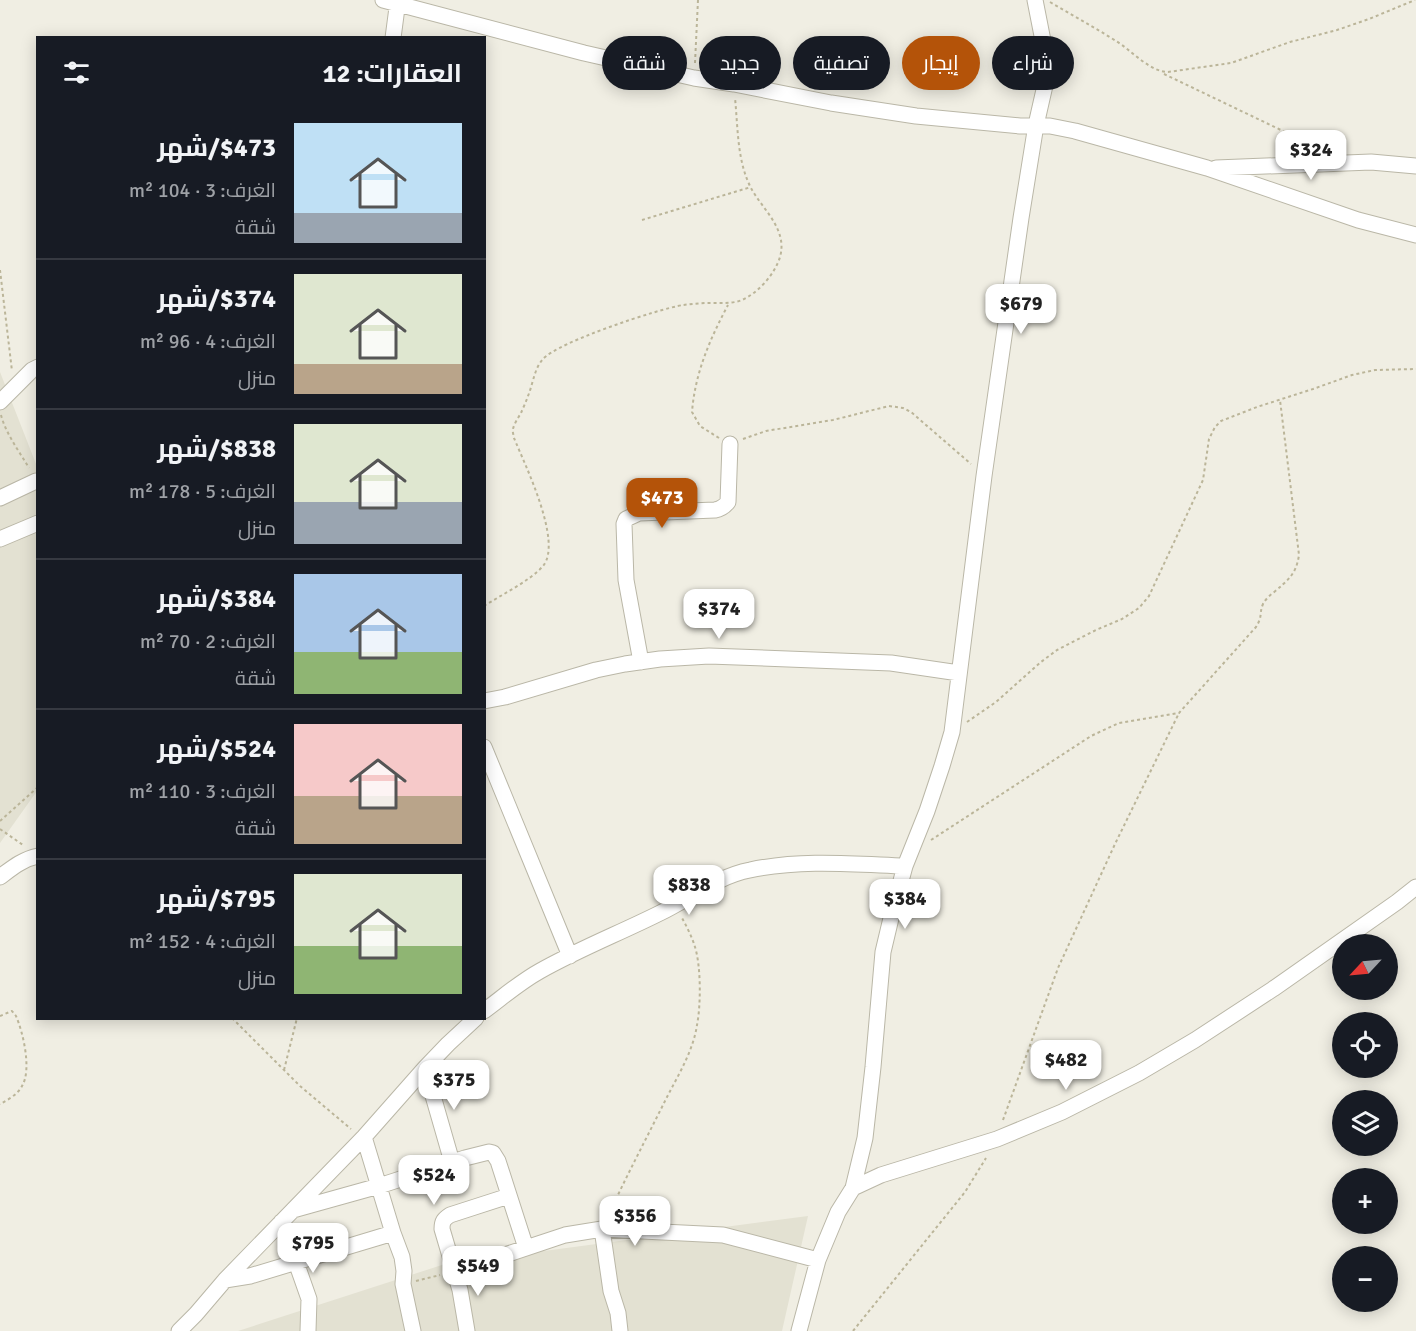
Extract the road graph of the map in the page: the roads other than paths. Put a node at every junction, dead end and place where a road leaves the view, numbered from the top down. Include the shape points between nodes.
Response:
1 (1035, 0) edge
2 (390, 1) edge
3 (393, 36) edge
4 (1036, 125) junction
5 (1416, 166) edge
6 (1207, 168) junction
7 (1416, 235) edge
8 (36, 368) edge
9 (0, 402) edge
10 (730, 444) road end
11 (36, 481) road end
12 (0, 498) edge
13 (36, 524) edge
14 (0, 539) edge
15 (641, 662) junction
16 (959, 673) junction
17 (486, 701) edge
18 (486, 752) edge
19 (36, 856) edge
20 (905, 866) junction
21 (0, 877) edge
22 (1416, 887) edge
23 (570, 956) junction
24 (486, 1009) edge
25 (474, 1020) edge
26 (424, 1068) junction
27 (364, 1137) junction
28 (452, 1162) junction
29 (379, 1186) junction
30 (852, 1188) junction
31 (509, 1196) junction
32 (293, 1210) junction
33 (281, 1222) junction
34 (602, 1229) junction
35 (393, 1233) junction
36 (526, 1248) junction
37 (818, 1260) junction
38 (296, 1262) junction
39 (454, 1272) junction
40 (225, 1280) junction
41 (179, 1331) edge
42 (308, 1331) edge
43 (413, 1331) edge
44 (467, 1331) edge
45 (620, 1331) edge
46 (799, 1331) edge

1 - 4 street via 1045,51 1046,81
2 - 3 street
2 - 4 street via 694,78 916,116
4 - 6 street via 1075,131
4 - 16 street
5 - 6 street via 1371,162
6 - 7 street via 1358,220
8 - 9 street
10 - 15 street via 725,506 715,510 639,513 626,519 626,580
11 - 12 street
13 - 14 street
15 - 16 street via 709,656 891,663
15 - 17 street via 596,670
16 - 20 street via 952,732
18 - 23 street
19 - 21 street
20 - 23 street via 806,862 747,870
20 - 30 street via 883,952 865,1138
22 - 30 street via 1273,989 1139,1073 997,1139 881,1175
23 - 24 street via 514,988
25 - 26 street
26 - 27 street
26 - 28 street
27 - 29 street
27 - 32 street
28 - 29 street
28 - 31 street via 493,1153
29 - 32 street
29 - 35 street
30 - 37 street
31 - 36 street
31 - 39 street via 444,1219 442,1229
32 - 33 street
33 - 38 street
33 - 40 street
34 - 36 street via 565,1235
34 - 37 street via 723,1235
34 - 45 street
35 - 38 street
35 - 43 street via 404,1265
36 - 39 street
37 - 46 street
38 - 40 street
38 - 42 street via 309,1299
39 - 44 street
40 - 41 street

